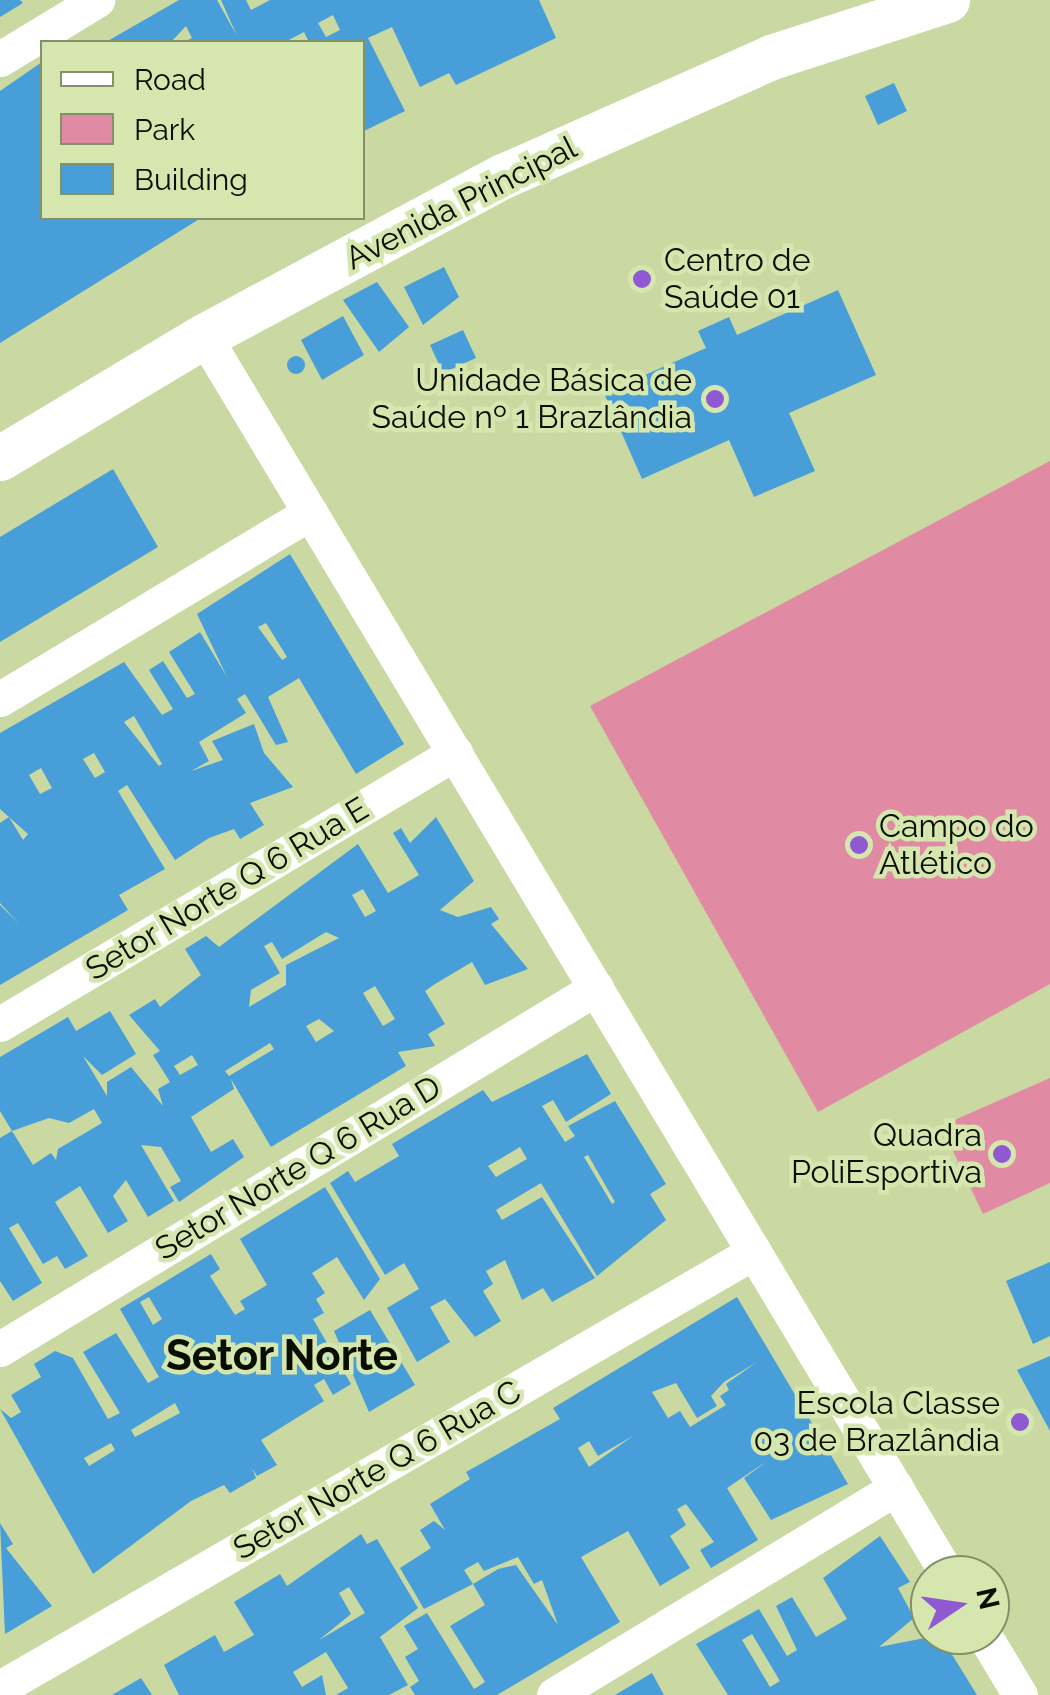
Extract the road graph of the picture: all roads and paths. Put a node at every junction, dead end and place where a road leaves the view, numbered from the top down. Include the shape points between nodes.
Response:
1 (97, 0) edge
2 (947, 0) edge
3 (0, 59) edge
4 (204, 336) junction
5 (0, 458) edge
6 (310, 513) junction
7 (0, 699) edge
8 (455, 753) junction
9 (596, 988) junction
10 (0, 1024) edge
11 (754, 1252) junction
12 (0, 1348) edge
13 (896, 1488) junction
14 (936, 1555) edge
15 (996, 1655) edge
16 (0, 1688) edge
17 (554, 1695) edge
18 (1020, 1695) edge

1 - 3 street
2 - 4 street, Avenida Principal via 771,57 503,176
4 - 5 street, Avenida Principal
4 - 6 street
6 - 7 street
6 - 8 street
8 - 9 street
8 - 10 street, Setor Norte Q 6 Rua E
9 - 11 street
9 - 12 street, Setor Norte Q 6 Rua D
11 - 13 street
11 - 16 street, Setor Norte Q 6 Rua C
13 - 14 street
13 - 17 street
15 - 18 street

